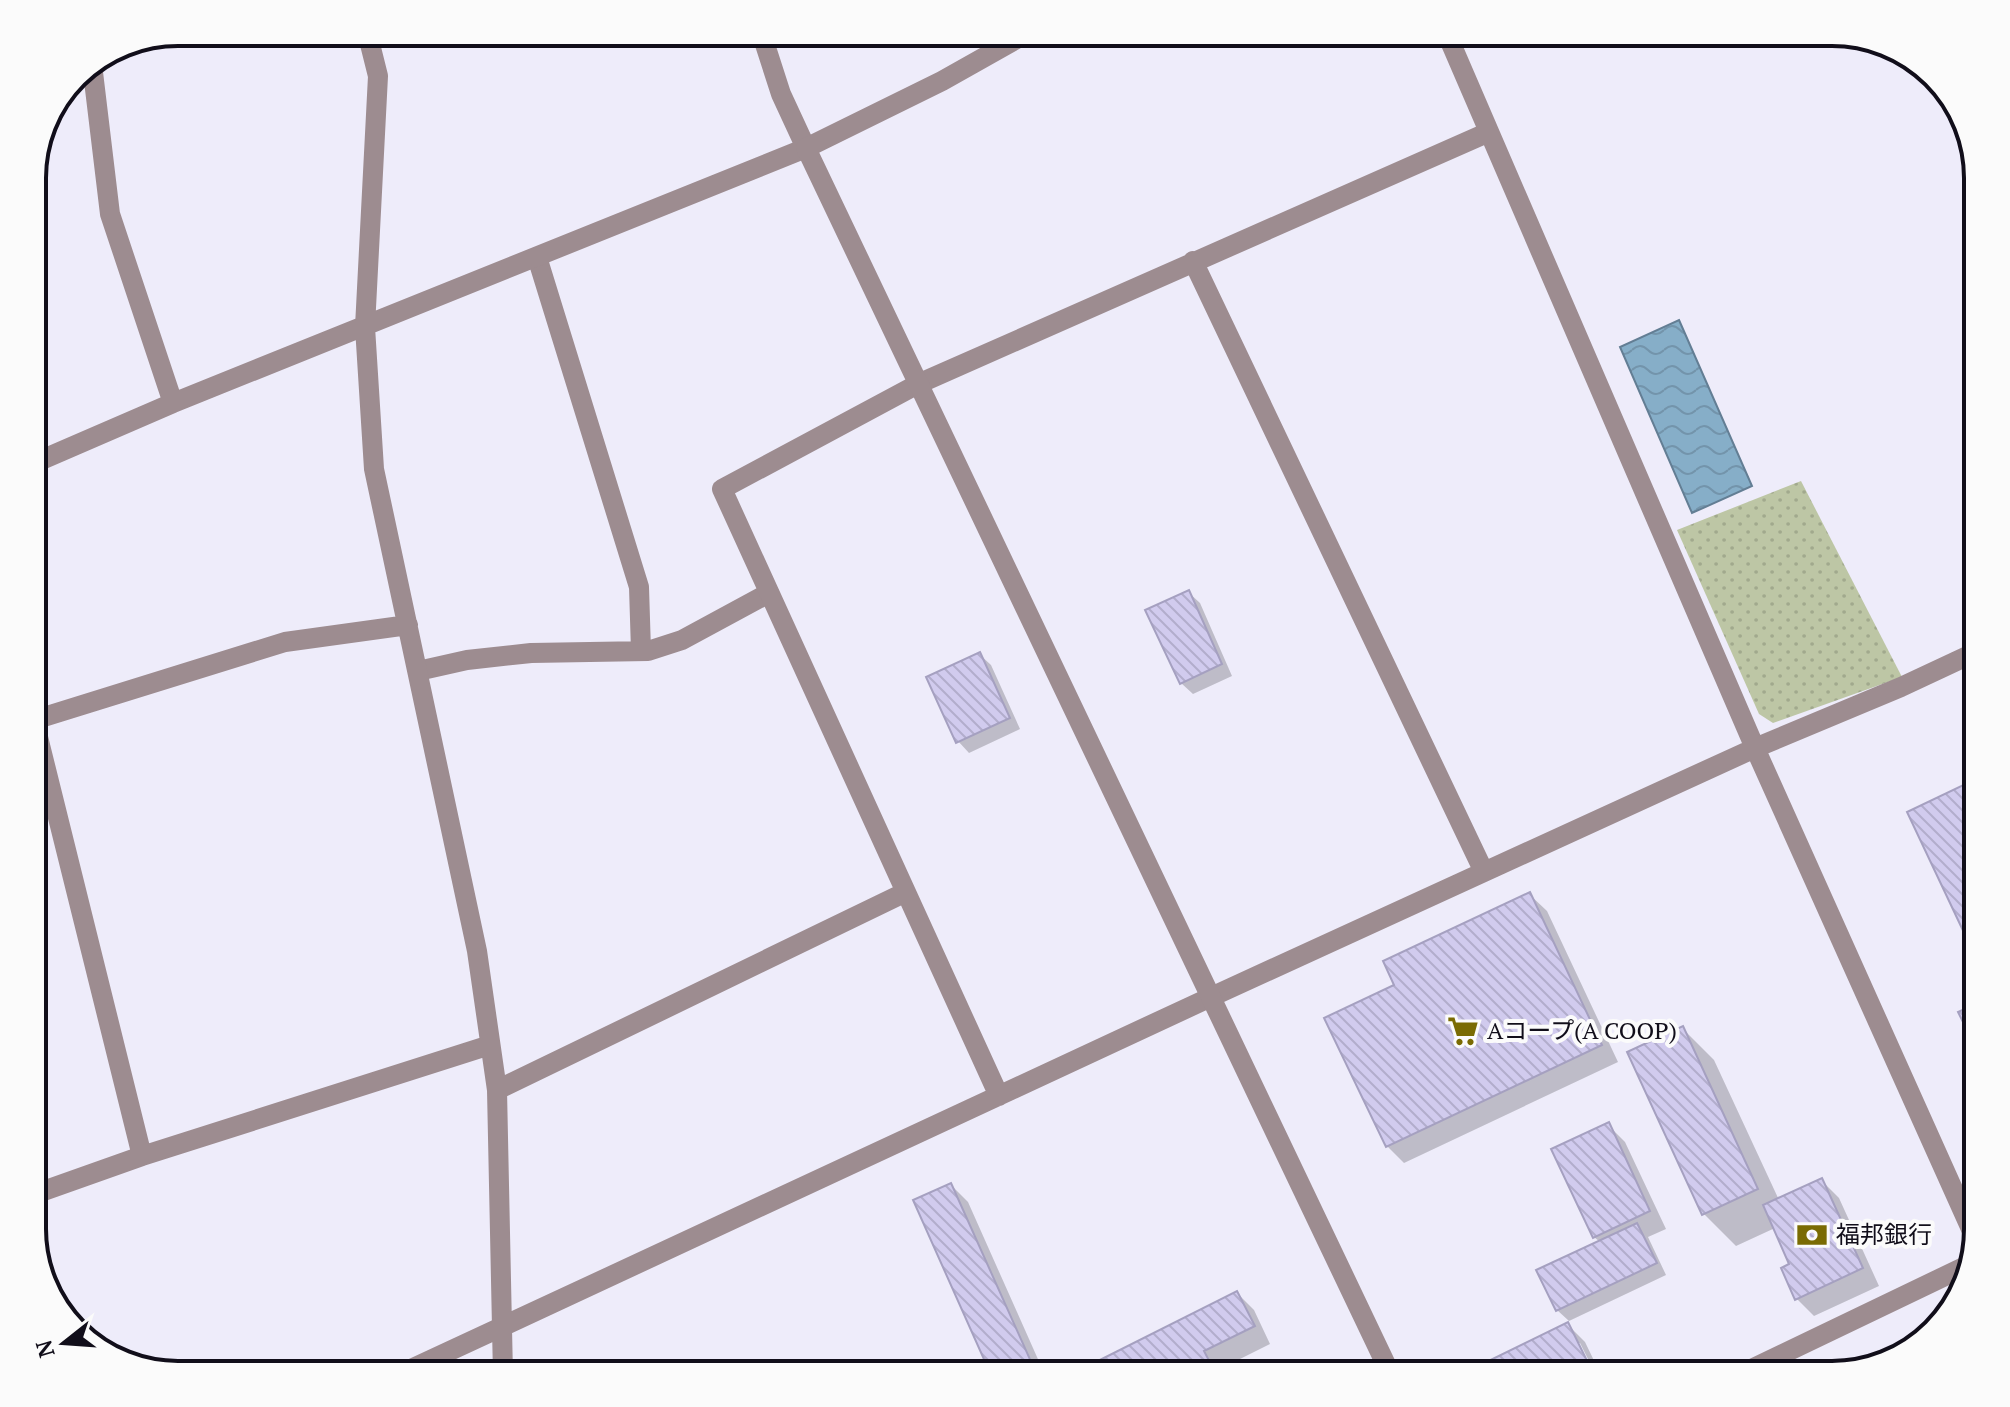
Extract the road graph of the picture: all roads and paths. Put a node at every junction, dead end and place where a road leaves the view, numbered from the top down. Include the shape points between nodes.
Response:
1 (370, 46) edge
2 (766, 46) edge
3 (1004, 46) edge
4 (1452, 46) edge
5 (94, 77) edge
6 (1489, 132) junction
7 (806, 148) junction
8 (537, 257) junction
9 (1193, 261) junction
10 (365, 327) junction
11 (918, 384) junction
12 (173, 403) junction
13 (46, 458) edge
14 (769, 593) junction
15 (408, 625) junction
16 (641, 651) junction
17 (1964, 658) edge
18 (418, 671) junction
19 (46, 712) edge
20 (1755, 748) junction
21 (46, 768) edge
22 (1484, 872) junction
23 (906, 892) junction
24 (1211, 997) junction
25 (490, 1045) junction
26 (497, 1090) junction
27 (999, 1096) junction
28 (142, 1156) junction
29 (46, 1190) edge
30 (1964, 1214) edge
31 (1957, 1270) edge
32 (503, 1326) junction
33 (428, 1361) edge
34 (503, 1361) edge
35 (1384, 1361) edge
36 (1768, 1361) edge

1 - 10 street via 378,76
2 - 7 street
3 - 7 street
4 - 6 street
5 - 12 street via 110,214
6 - 9 street
6 - 20 street
7 - 8 street
7 - 11 street
8 - 10 street
8 - 16 street via 639,587
9 - 11 street
9 - 22 street
10 - 12 street
10 - 15 street via 374,469
11 - 14 street via 722,489
11 - 24 street
12 - 13 street
14 - 16 street via 682,640
14 - 23 street
15 - 18 street
15 - 19 street via 285,642
16 - 18 street via 531,653
17 - 20 street
18 - 25 street via 477,951
20 - 22 street
20 - 30 street
21 - 28 street
22 - 24 street
23 - 26 street
23 - 27 street
24 - 27 street
24 - 35 street
25 - 26 street
25 - 28 street
26 - 32 street
27 - 32 street
28 - 29 street
31 - 36 street
32 - 33 street
32 - 34 street

